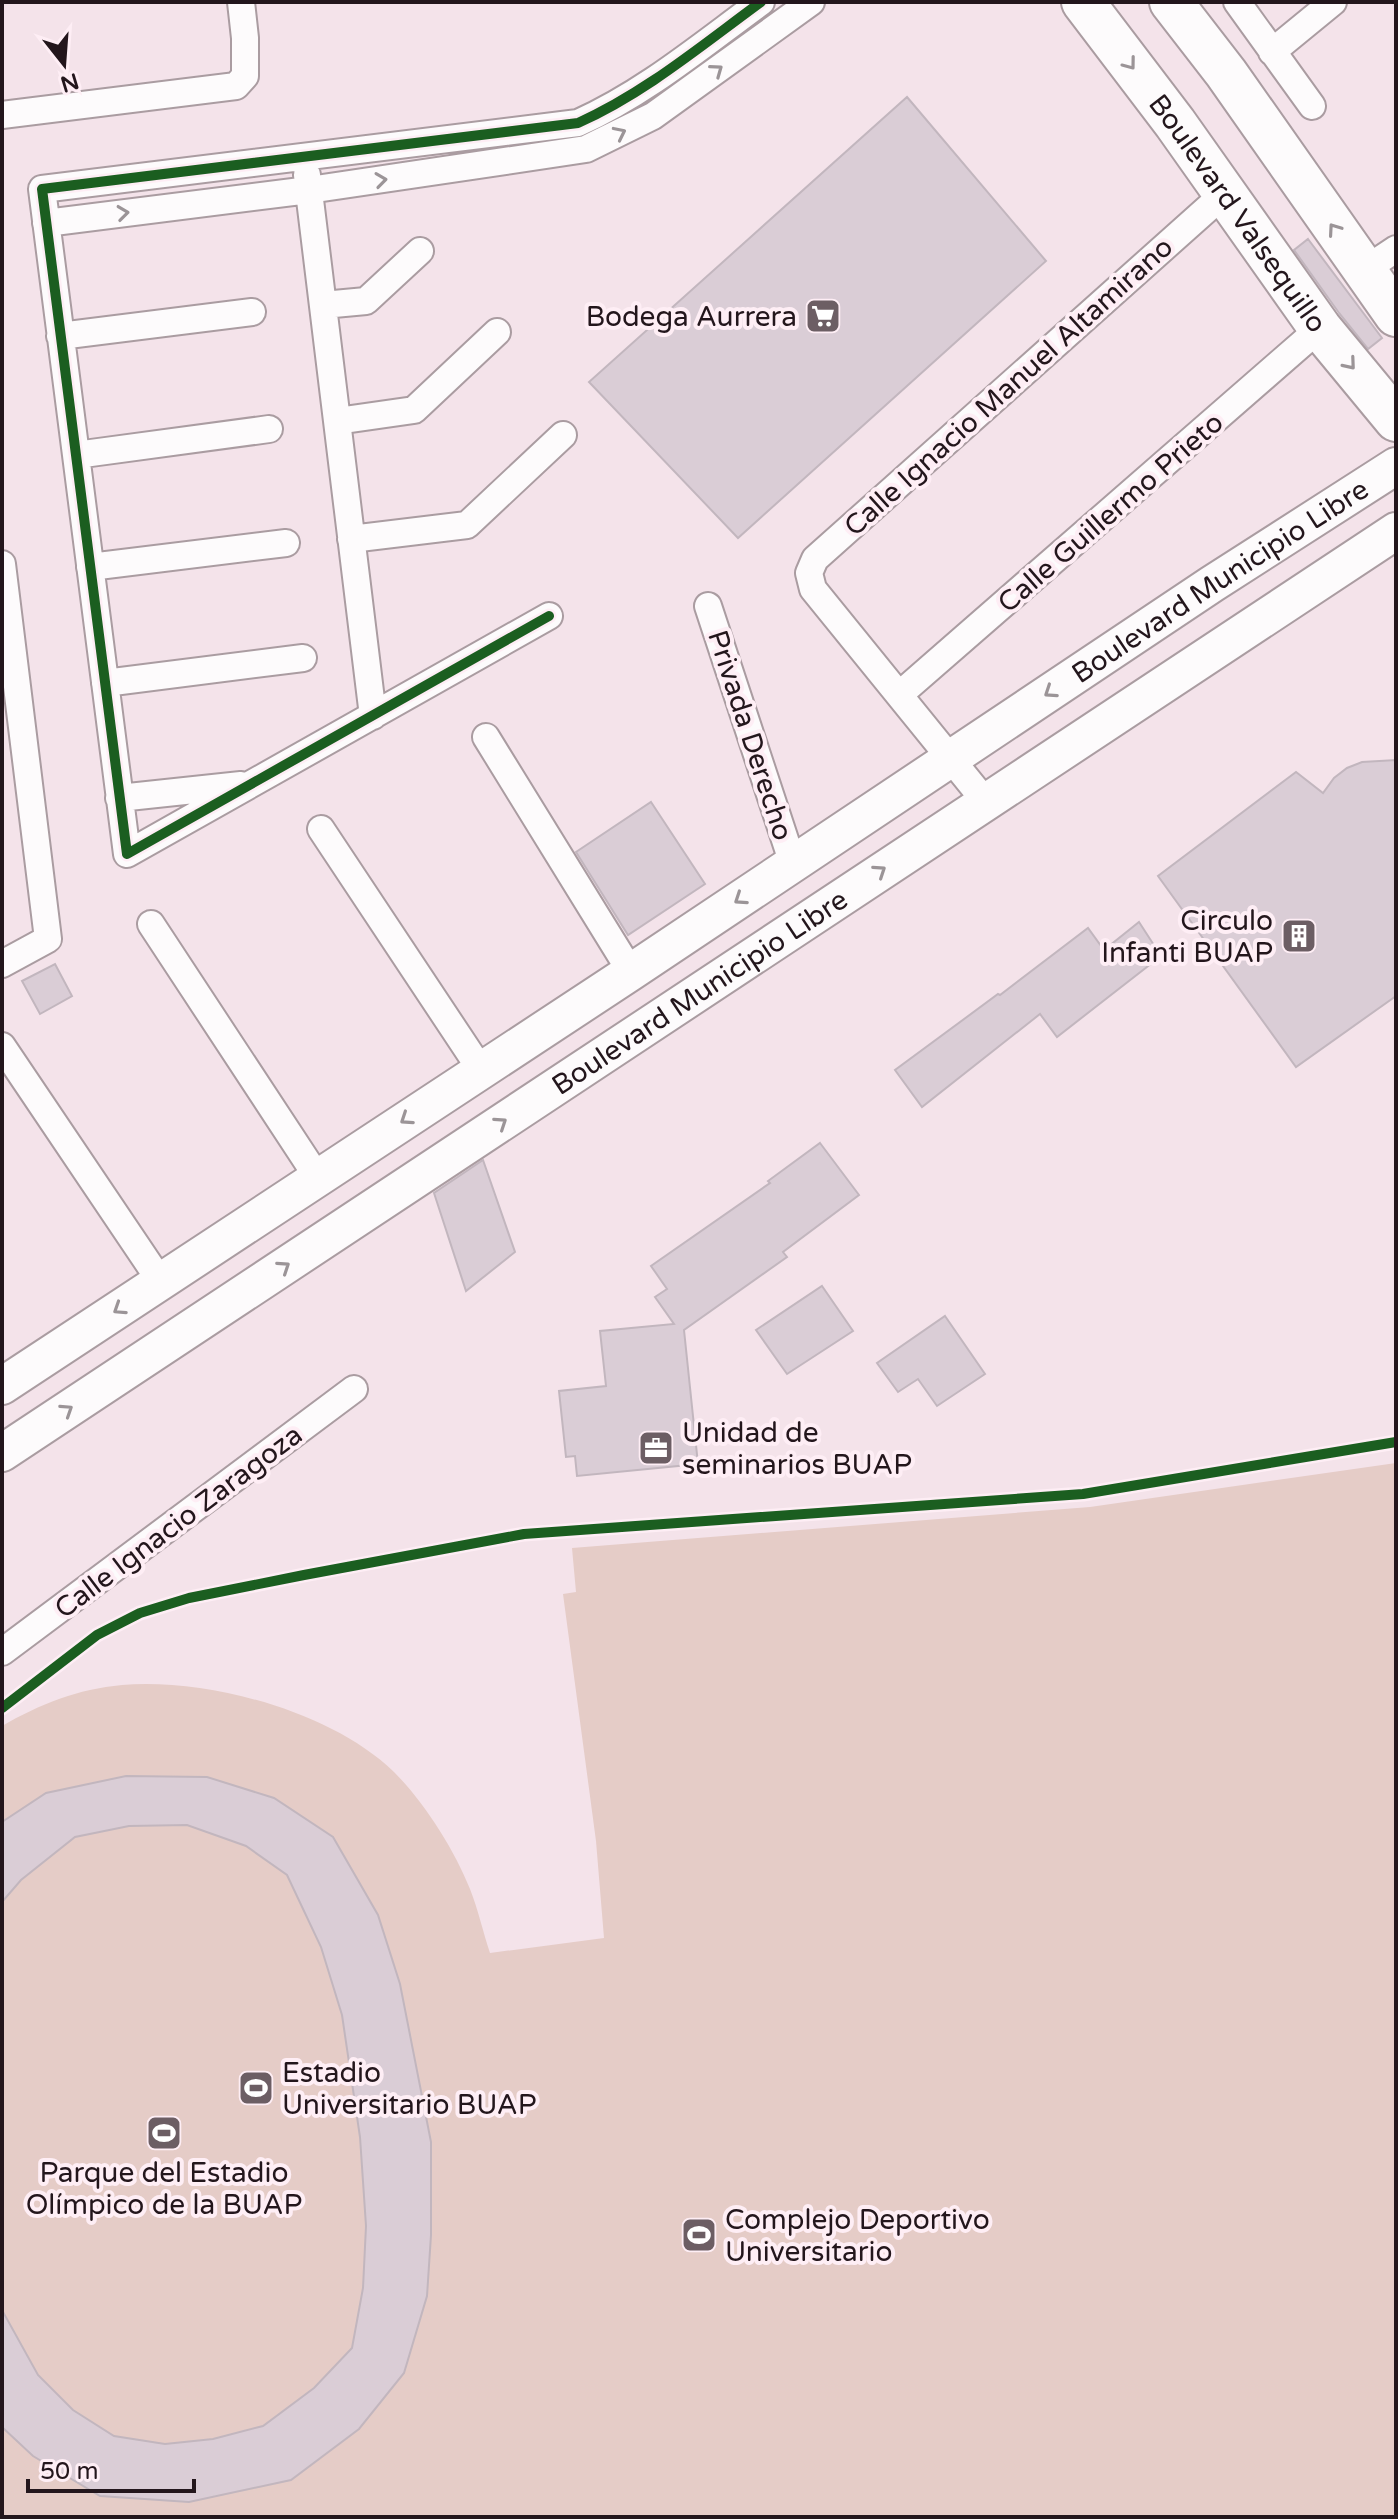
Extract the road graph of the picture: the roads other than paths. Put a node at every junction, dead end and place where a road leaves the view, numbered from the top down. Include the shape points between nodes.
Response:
1 (241, 2) edge
2 (761, 2) edge
3 (1083, 2) edge
4 (1171, 2) edge
5 (1237, 2) edge
6 (1328, 3) edge
7 (796, 6) edge
8 (1272, 52) junction
9 (1312, 106) dead end
10 (2, 115) edge
11 (578, 123) junction
12 (586, 149) junction
13 (305, 158) junction
14 (309, 190) junction
15 (1225, 193) junction
16 (46, 223) junction
17 (420, 251) dead end
18 (1380, 260) edge
19 (323, 305) junction
20 (252, 312) dead end
21 (1396, 315) edge
22 (1320, 328) junction
23 (497, 332) dead end
24 (60, 336) junction
25 (1396, 420) edge
26 (337, 421) junction
27 (269, 429) dead end
28 (563, 435) dead end
29 (76, 455) junction
30 (1396, 466) edge
31 (1396, 531) edge
32 (351, 539) junction
33 (286, 543) dead end
34 (2, 564) edge
35 (90, 567) junction
36 (708, 606) dead end
37 (549, 616) dead end
38 (303, 658) dead end
39 (105, 683) junction
40 (899, 695) junction
41 (373, 716) junction
42 (486, 737) dead end
43 (952, 758) junction
44 (253, 783) junction
45 (119, 798) junction
46 (985, 801) junction
47 (321, 829) dead end
48 (793, 864) junction
49 (151, 924) dead end
50 (2, 964) edge
51 (631, 972) junction
52 (2, 1046) edge
53 (481, 1070) junction
54 (318, 1178) junction
55 (161, 1282) junction
56 (2, 1386) edge
57 (354, 1389) dead end
58 (2, 1453) edge
59 (2, 1652) edge

1 - 10 street via 245,76 236,86
2 - 11 street via 636,93
3 -> 15 main road, Boulevard Valsequillo
18 -> 4 main road
5 - 8 street
6 - 8 street
12 -> 7 street via 653,116
8 - 9 street
11 - 12 street
11 - 13 street
14 -> 12 street
13 - 14 street
13 - 16 street via 42,189
16 -> 14 street
14 - 19 street
15 - 22 main road, Boulevard Valsequillo
15 - 40 street, Calle Ignacio Manuel Altamirano via 815,559 809,573 813,589
16 - 24 street
17 - 19 street via 366,301
18 - 21 main road
19 - 26 street
20 - 24 street
22 -> 25 main road, Boulevard Valsequillo
22 - 40 street, Calle Guillermo Prieto
23 - 26 street via 414,410
24 - 29 street
26 - 32 street
27 - 29 street
28 - 32 street via 467,525
29 - 35 street
30 -> 43 main road, Boulevard Municipio Libre
31 - 46 main road, Boulevard Municipio Libre
32 - 41 street
33 - 35 street
34 - 50 street via 48,939
35 - 39 street
36 - 48 street, Privada Derecho
37 - 41 street
38 - 39 street
39 - 45 street
40 - 43 street
41 - 44 street
42 - 51 street
43 - 46 street
43 - 48 main road, Boulevard Municipio Libre
44 - 45 street
44 - 45 street via 127,854
58 -> 46 main road, Boulevard Municipio Libre
47 - 53 street
48 -> 51 main road, Boulevard Municipio Libre
49 - 54 street
51 - 53 main road, Boulevard Municipio Libre
52 - 55 street
53 -> 54 main road, Boulevard Municipio Libre
54 - 55 main road, Boulevard Municipio Libre
55 -> 56 main road, Boulevard Municipio Libre
57 - 59 street, Calle Ignacio Zaragoza

